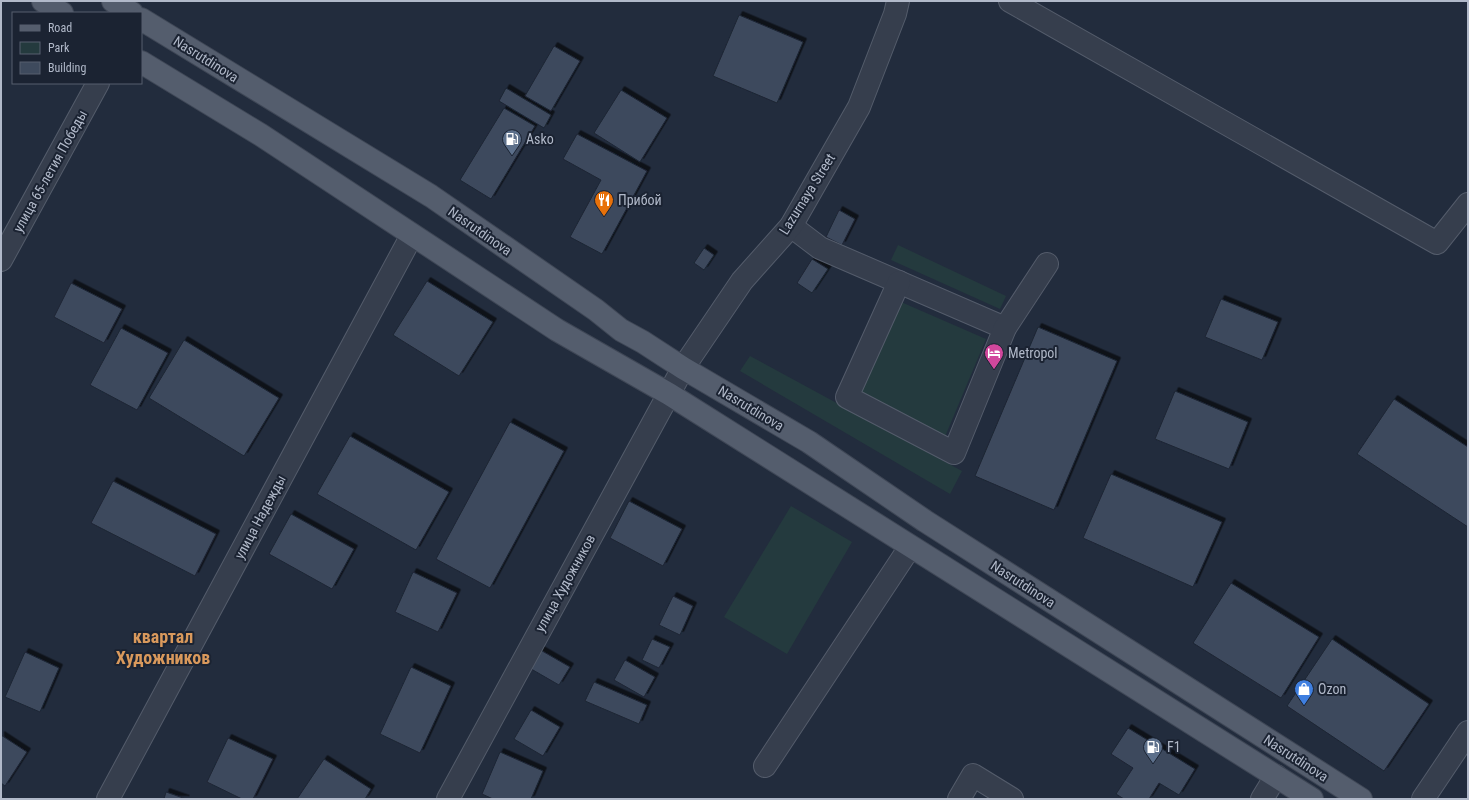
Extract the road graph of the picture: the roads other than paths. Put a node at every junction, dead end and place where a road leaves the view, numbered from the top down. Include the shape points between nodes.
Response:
1 (43, 1) edge
2 (113, 1) edge
3 (898, 1) edge
4 (1010, 1) edge
5 (60, 12) edge
6 (130, 12) edge
7 (142, 20) edge
8 (142, 63) edge
9 (97, 84) edge
10 (1468, 204) edge
11 (791, 226) junction
12 (412, 235) junction
13 (1, 260) edge
14 (1047, 264) dead end
15 (899, 282) junction
16 (1005, 328) junction
17 (683, 368) junction
18 (669, 394) junction
19 (910, 547) junction
20 (1468, 732) edge
21 (765, 766) dead end
22 (1276, 776) junction
23 (108, 799) edge
24 (448, 799) edge
25 (959, 799) edge
26 (1012, 799) edge
27 (1262, 799) edge
28 (1312, 799) edge
29 (1361, 799) edge
30 (1423, 799) edge

1 - 5 main road
2 - 6 main road
3 - 11 street, Lazurnaya Street via 859,107
4 - 10 street via 1437,243
7 - 17 main road, Nasrutdinova via 430,196 596,310 621,330
8 - 12 main road, Nasrutdinova via 261,135
9 - 13 street, улица 65-летия Победы
11 - 15 street via 820,248
11 - 17 street, Lazurnaya Street via 742,281
12 - 18 main road, Nasrutdinova via 557,330
12 - 23 street, улица Надежды
14 - 16 street
15 - 16 street
15 - 16 street via 847,397 954,453
17 - 18 street, улица Художников
17 - 29 main road, Nasrutdinova via 809,442 925,521
18 - 19 main road, Nasrutdinova
18 - 24 street, улица Художников
19 - 21 street
19 - 22 main road, Nasrutdinova
20 - 30 street
22 - 27 street
22 - 28 main road, Nasrutdinova
25 - 26 street via 974,775

